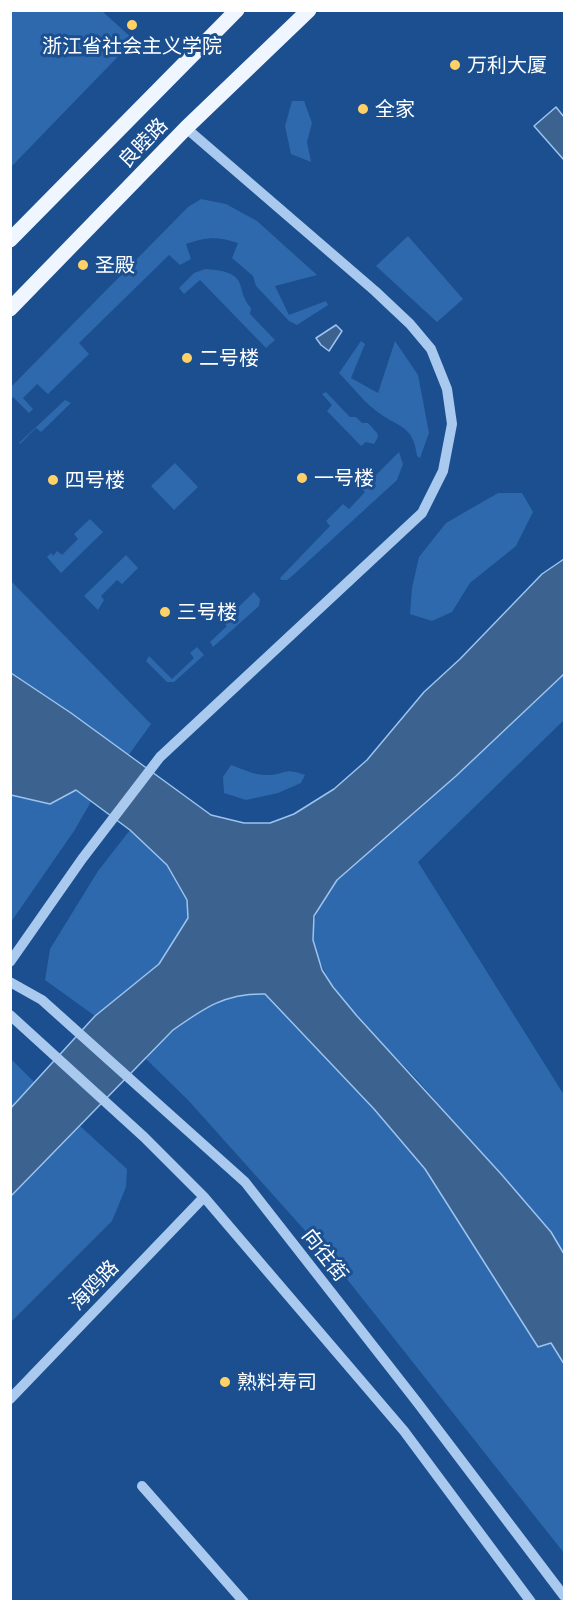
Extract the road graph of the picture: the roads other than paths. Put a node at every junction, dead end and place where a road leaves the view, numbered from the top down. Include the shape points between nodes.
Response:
1 (237, 10) edge
2 (309, 10) edge
3 (186, 128) junction
4 (10, 240) edge
5 (10, 309) edge
6 (10, 962) edge
7 (10, 982) edge
8 (15, 1018) edge
9 (204, 1197) junction
10 (10, 1399) edge
11 (142, 1486) dead end
12 (564, 1596) edge
13 (244, 1602) edge
14 (531, 1602) edge

1 - 4 main road, 良睦路
2 - 3 main road, 良睦路
3 - 5 main road, 良睦路
3 - 6 street via 410,324 431,349 447,388 452,424 443,471 422,513 160,757 88,850
7 - 12 street, 向往街 via 42,1000 245,1182
8 - 9 street
9 - 10 street, 海鸥路
9 - 14 street via 404,1431
11 - 13 street

